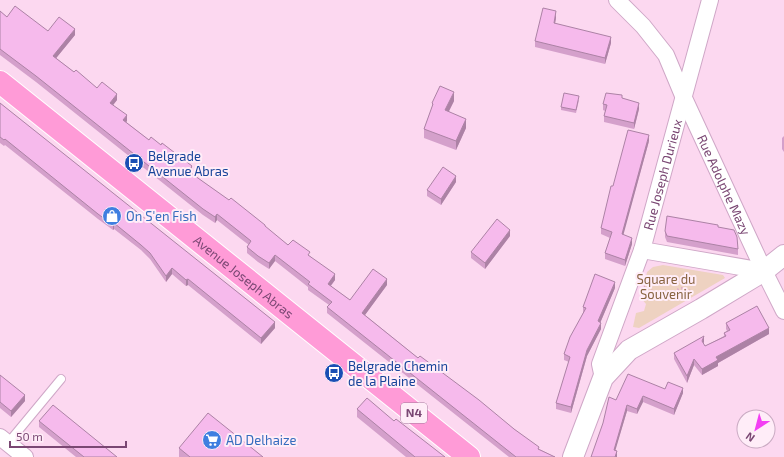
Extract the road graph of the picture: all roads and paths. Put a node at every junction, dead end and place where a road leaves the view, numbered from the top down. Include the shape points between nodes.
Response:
1 (617, 0) edge
2 (710, 0) edge
3 (0, 82) edge
4 (684, 98) junction
5 (642, 250) junction
6 (784, 256) edge
7 (764, 271) junction
8 (630, 283) junction
9 (701, 309) junction
10 (784, 311) edge
11 (603, 378) junction
12 (61, 379) dead end
13 (4, 440) edge
14 (25, 457) edge
15 (469, 457) edge
16 (573, 457) edge

1 - 4 street, Rue Adolphe Mazy via 643,26 666,55
2 - 4 street, Rue Joseph Durieux
3 - 15 main road, Avenue Joseph Abras / N4
4 - 5 street, Rue Joseph Durieux
4 - 7 street, Rue Adolphe Mazy
5 - 7 street
5 - 8 street
6 - 7 street
7 - 9 street
7 - 10 street, Rue Adolphe Mazy
8 - 9 path via 648,288 663,299 678,289 684,289 691,292
8 - 11 street via 600,364
9 - 11 street via 629,350
11 - 16 street
12 - 13 lane
13 - 14 street

